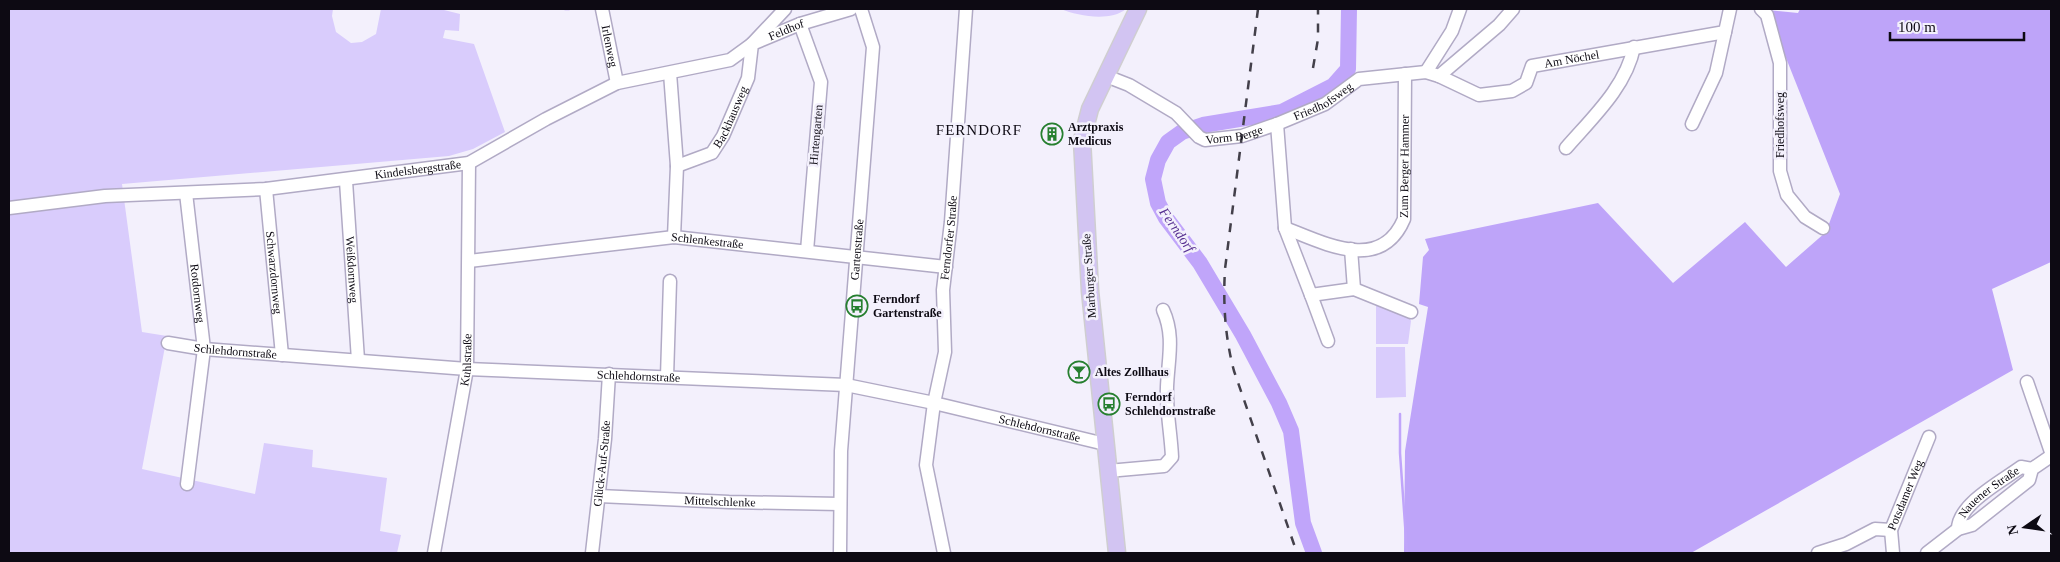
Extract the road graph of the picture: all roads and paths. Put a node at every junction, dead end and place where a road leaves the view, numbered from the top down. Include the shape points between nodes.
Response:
1 (602, 9) edge
2 (785, 9) edge
3 (851, 9) edge
4 (861, 9) edge
5 (966, 9) edge
6 (1138, 9) edge
7 (1460, 9) edge
8 (1513, 9) edge
9 (1730, 9) edge
10 (1761, 9) edge
11 (800, 24) junction
12 (1725, 32) junction
13 (752, 44) junction
14 (1634, 47) junction
15 (670, 73) junction
16 (1405, 74) junction
17 (1433, 74) junction
18 (1106, 76) junction
19 (617, 83) junction
20 (1277, 124) junction
21 (1692, 124) dead end
22 (1566, 148) dead end
23 (469, 163) junction
24 (677, 166) junction
25 (346, 181) junction
26 (266, 189) junction
27 (186, 193) junction
28 (9, 208) edge
29 (1285, 228) junction
30 (1823, 228) dead end
31 (674, 237) junction
32 (1351, 249) junction
33 (807, 250) junction
34 (856, 257) junction
35 (469, 261) junction
36 (946, 267) junction
37 (670, 281) dead end
38 (1354, 289) junction
39 (1312, 296) junction
40 (1163, 310) dead end
41 (1411, 312) dead end
42 (1328, 341) dead end
43 (168, 343) dead end
44 (204, 349) junction
45 (282, 354) junction
46 (358, 360) junction
47 (468, 369) junction
48 (608, 374) junction
49 (667, 377) junction
50 (2027, 382) dead end
51 (846, 385) junction
52 (934, 403) junction
53 (1929, 437) dead end
54 (1105, 444) junction
55 (2051, 452) edge
56 (2051, 456) edge
57 (1108, 471) junction
58 (187, 484) dead end
59 (599, 496) junction
60 (840, 504) junction
61 (1891, 530) junction
62 (434, 553) edge
63 (592, 553) edge
64 (840, 553) edge
65 (944, 553) edge
66 (1117, 553) edge
67 (1818, 553) edge
68 (1893, 553) edge
69 (1927, 553) edge

1 - 19 street, Irlenweg
2 - 13 street, Kindelsbergstraße
3 - 11 street, Feldhof
4 - 34 street, Gartenstraße via 872,46
5 - 36 street, Ferndorfer Straße
6 - 18 main road, Marburger Straße
7 - 17 street
8 - 17 street via 1499,25
9 - 12 street
10 - 30 street, Friedhofsweg via 1766,15 1780,64 1780,172 1787,195 1805,218
11 - 13 street, Feldhof
11 - 33 street, Hirtengarten via 821,82
12 - 14 street, Am Nöchel
12 - 21 street via 1716,73
13 - 15 street, Kindelsbergstraße via 730,60
13 - 24 street, Backhausweg via 748,78 723,136 712,153
14 - 17 street, Am Nöchel via 1532,66 1526,84 1512,92 1479,96
14 - 22 street via 1631,62 1613,94
15 - 19 street, Kindelsbergstraße
15 - 24 street
16 - 17 street, Friedhofsweg
16 - 20 street, Friedhofsweg via 1360,80 1325,104
16 - 32 street, Zum Berger Hammer via 1404,219 1398,234 1386,245 1371,250
18 - 20 street, Vorm Berge via 1130,85 1176,114 1205,140 1242,136
18 - 54 main road, Marburger Straße via 1090,109 1082,140 1090,291
19 - 23 street, Kindelsbergstraße
20 - 29 street, Vorm Berge
23 - 25 street, Kindelsbergstraße
23 - 35 street, Kuhlstraße
24 - 31 street
25 - 26 street, Kindelsbergstraße
25 - 46 street, Weißdornweg
26 - 27 street, Kindelsbergstraße
26 - 45 street, Schwarzdornweg
27 - 28 street, Kindelsbergstraße via 105,196
27 - 44 street, Rotdornweg
29 - 32 street
29 - 39 street, Vorm Berge
31 - 33 street, Schlenkestraße
31 - 35 street, Schlenkestraße
32 - 38 street
33 - 34 street, Schlenkestraße
34 - 36 street, Schlenkestraße
34 - 51 street, Gartenstraße
35 - 47 street, Kuhlstraße
36 - 52 street, Ferndorfer Straße via 943,290 945,352
37 - 49 street
38 - 39 street
38 - 41 street
39 - 42 street, Vorm Berge
40 - 57 street via 1169,322 1171,348 1167,388 1172,457 1164,466
43 - 44 street, Schlehdornstraße
44 - 45 street, Schlehdornstraße
44 - 58 street, Rotdornweg
45 - 46 street, Schlehdornstraße
46 - 47 street, Schlehdornstraße
47 - 48 street, Schlehdornstraße
47 - 62 street, Kuhlstraße
48 - 49 street, Schlehdornstraße
48 - 59 street, Glück-Auf-Straße
49 - 51 street, Schlehdornstraße
50 - 55 street
51 - 52 street, Schlehdornstraße
51 - 60 street, Gartenstraße
52 - 54 street, Schlehdornstraße
52 - 65 street, Ferndorfer Straße via 926,465
53 - 61 street, Potsdamer Weg
54 - 57 main road, Marburger Straße
56 - 69 street, Nauener Straße via 2032,469 2029,480 1972,525 1958,529
57 - 66 main road, Marburger Straße
59 - 60 street, Mittelschlenke
59 - 63 street, Glück-Auf-Straße
60 - 64 street, Gartenstraße
61 - 67 street via 1875,529 1846,544
61 - 68 street, Potsdamer Weg

